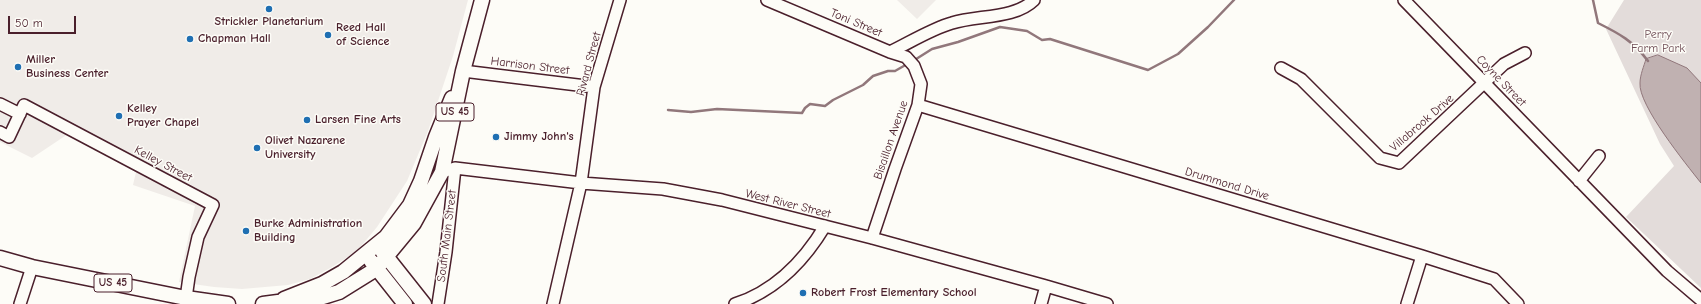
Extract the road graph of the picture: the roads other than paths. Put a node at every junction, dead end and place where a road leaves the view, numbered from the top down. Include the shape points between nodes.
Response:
1 (482, 0) edge
2 (620, 0) edge
3 (767, 0) edge
4 (1034, 0) edge
5 (1404, 0) edge
6 (890, 52) junction
7 (1526, 53) dead end
8 (1281, 68) dead end
9 (464, 71) junction
10 (1486, 83) junction
11 (594, 87) junction
12 (0, 104) edge
13 (918, 106) junction
14 (20, 114) junction
15 (0, 132) edge
16 (1599, 156) dead end
17 (449, 170) junction
18 (1579, 181) junction
19 (582, 183) junction
20 (825, 226) junction
21 (872, 238) junction
22 (377, 245) junction
23 (366, 254) junction
24 (1422, 256) junction
25 (387, 257) junction
26 (0, 258) edge
27 (32, 267) junction
28 (376, 269) junction
29 (1046, 286) junction
30 (186, 298) junction
31 (1701, 300) edge
32 (278, 302) junction
33 (20, 304) edge
34 (228, 304) edge
35 (263, 304) edge
36 (404, 304) edge
37 (424, 304) edge
38 (438, 304) edge
39 (553, 304) edge
40 (735, 304) edge
41 (1041, 304) edge
42 (1107, 304) edge
43 (1407, 304) edge
44 (1518, 304) edge

1 - 9 main road, South Main Street / US 45
2 - 11 street, Rivard Street
3 - 6 street, Toni Street
4 - 6 street via 1027,7 1020,9 951,23
5 - 10 street, Coyne Street
6 - 13 street, Bisaillon Avenue via 902,55 914,66 921,84
7 - 10 street, Villabrook Drive via 1504,64
8 - 10 street, Villabrook Drive via 1301,79 1380,158 1399,163
9 - 11 street, Harrison Street
9 - 17 main road, South Main Street / US 45 via 446,152
9 - 22 main road, South Main Street / US 45 via 410,205
10 - 18 street, Coyne Street
11 - 19 street, Rivard Street
12 - 14 street
13 - 21 street, Bisaillon Avenue
13 - 24 street, Drummond Drive
14 - 15 street via 9,137
14 - 30 street, Kelley Street via 24,105 213,205 198,237
16 - 18 street
17 - 19 street, West River Street
17 - 25 main road, South Main Street / US 45 via 414,223
17 - 38 street, South Main Street via 446,252
18 - 31 street, Coyne Street via 1667,271
19 - 20 street, West River Street via 663,189 722,200
19 - 39 street, Rivard Street
20 - 21 street, West River Street
20 - 40 street via 811,248 780,279 751,299
21 - 29 street, West River Street
22 - 23 main road, US 45
22 - 25 main road
23 - 28 main road
23 - 32 main road, US 45 via 322,284
24 - 43 street
24 - 44 street, Drummond Drive via 1494,279
25 - 28 main road, US 45
25 - 37 main road
26 - 27 main road, US 45
27 - 30 main road, US 45
27 - 33 street
28 - 32 main road, US 45 via 339,292 307,302
28 - 36 main road
29 - 41 street
29 - 42 street, West River Street
30 - 34 main road, US 45
32 - 35 main road, US 45

